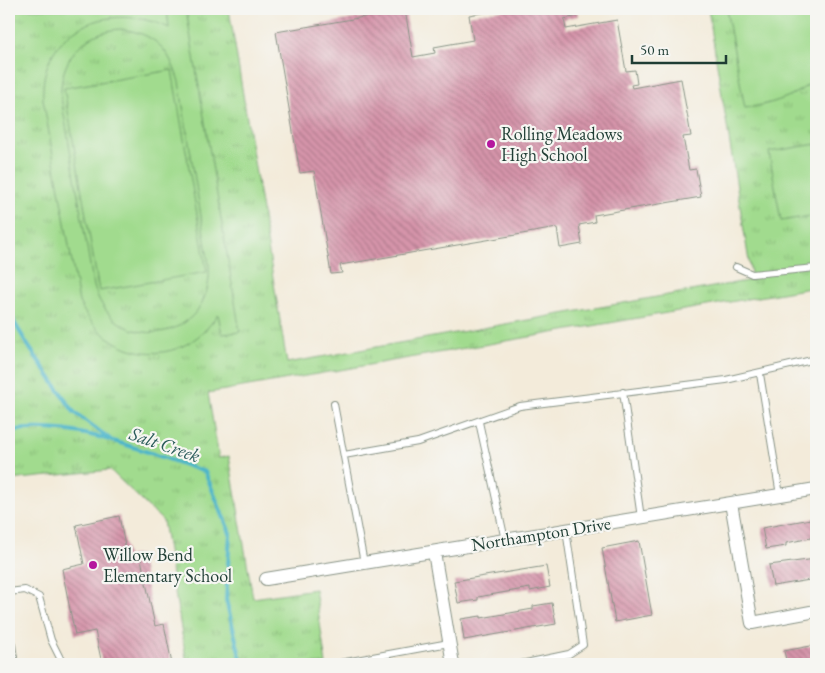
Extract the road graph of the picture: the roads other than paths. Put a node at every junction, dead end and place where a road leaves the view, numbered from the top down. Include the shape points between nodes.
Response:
1 (736, 267) dead end
2 (816, 268) edge
3 (816, 359) edge
4 (760, 374) junction
5 (623, 392) junction
6 (334, 404) dead end
7 (479, 422) junction
8 (344, 455) junction
9 (816, 489) edge
10 (780, 495) junction
11 (731, 503) junction
12 (641, 518) junction
13 (566, 530) junction
14 (505, 540) junction
15 (434, 552) junction
16 (364, 563) junction
17 (266, 579) dead end
18 (9, 592) edge
19 (816, 611) edge
20 (9, 644) edge
21 (449, 644) junction
22 (340, 662) dead end
23 (12, 664) edge
24 (64, 664) edge
25 (453, 664) edge
26 (521, 664) edge

1 - 2 lane via 752,274
3 - 4 lane
4 - 5 lane
4 - 10 lane
5 - 7 lane via 520,406
5 - 12 lane
6 - 8 lane
7 - 8 lane via 418,442
7 - 14 lane
8 - 16 lane
9 - 10 street, Northampton Drive
10 - 11 street, Northampton Drive
11 - 12 street, Northampton Drive
11 - 19 street via 752,623
12 - 13 street, Northampton Drive
13 - 14 street, Northampton Drive
13 - 26 lane via 583,645 569,654
14 - 15 street, Northampton Drive
15 - 16 street, Northampton Drive
15 - 21 street
16 - 17 street, Northampton Drive
18 - 24 lane via 25,590 39,597 51,640
20 - 23 street
21 - 22 lane
21 - 25 street

